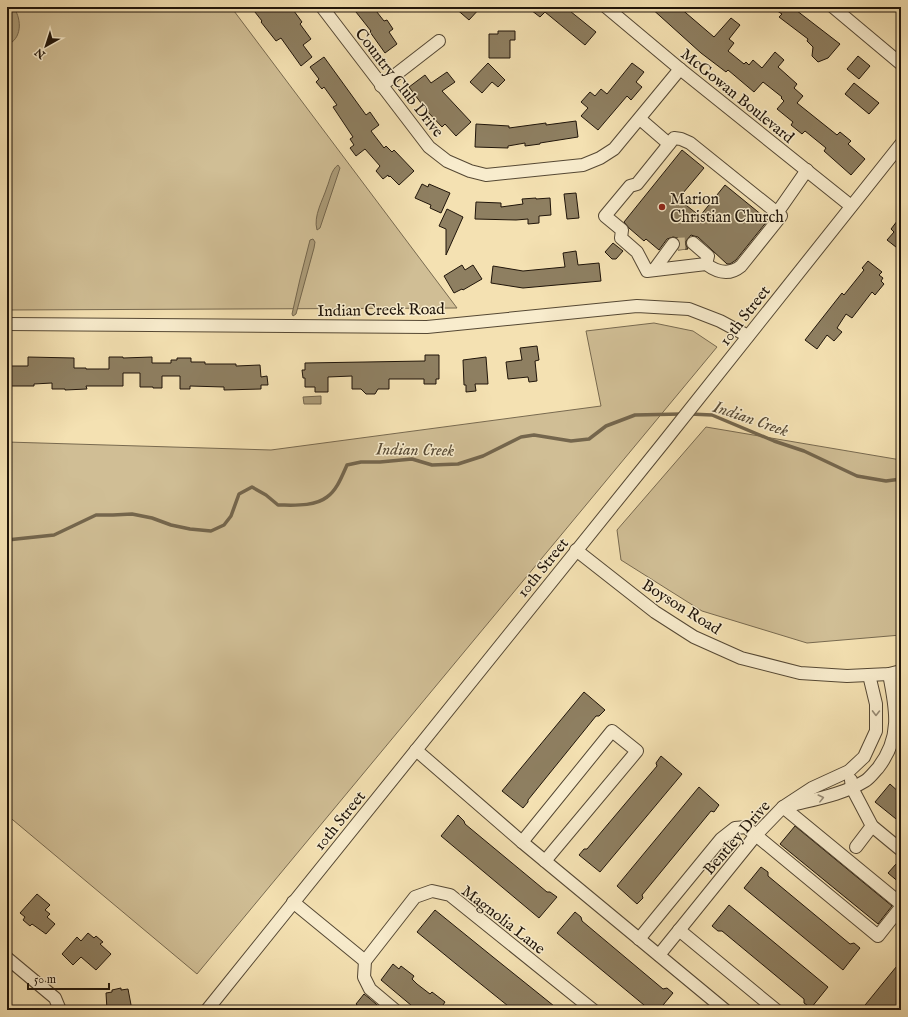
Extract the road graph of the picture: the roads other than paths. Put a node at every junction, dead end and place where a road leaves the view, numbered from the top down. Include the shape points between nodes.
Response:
1 (322, 7) edge
2 (606, 7) edge
3 (833, 7) edge
4 (439, 41) dead end
5 (901, 64) edge
6 (680, 69) junction
7 (381, 86) junction
8 (640, 119) junction
9 (669, 144) junction
10 (901, 144) edge
11 (807, 170) junction
12 (852, 206) junction
13 (777, 213) junction
14 (693, 243) tunnel mouth
15 (672, 244) dead end
16 (706, 264) junction
17 (654, 270) junction
18 (7, 324) edge
19 (748, 336) junction
20 (576, 550) junction
21 (901, 671) edge
22 (889, 674) junction
23 (869, 675) junction
24 (416, 750) junction
25 (849, 771) junction
26 (852, 788) junction
27 (783, 807) junction
28 (872, 826) junction
29 (756, 835) junction
30 (522, 842) junction
31 (856, 847) dead end
32 (901, 850) edge
33 (545, 860) junction
34 (293, 902) junction
35 (901, 904) edge
36 (901, 907) edge
37 (679, 930) junction
38 (639, 939) junction
39 (660, 955) junction
40 (7, 958) edge
41 (365, 961) junction
42 (60, 1010) edge
43 (208, 1010) edge
44 (395, 1010) edge
45 (592, 1010) edge
46 (725, 1010) edge
47 (776, 1010) edge

1 - 7 street, Country Club Drive
2 - 6 street, McGowan Boulevard
3 - 5 street
4 - 7 street
6 - 8 street, Country Club Drive
6 - 11 street, McGowan Boulevard
7 - 8 street, Country Club Drive via 428,147 447,161 486,175 582,165 614,149
8 - 9 street
9 - 13 street via 674,138 690,143
9 - 17 street via 637,184 630,186 605,216 622,230 621,238 637,252 647,271
10 - 12 street, 10th Street
11 - 12 street, McGowan Boulevard
11 - 13 street
12 - 19 street, 10th Street
13 - 16 street via 781,216 742,266 736,270 721,272
14 - 16 street via 708,256
15 - 17 street
16 - 17 street
18 - 19 street, Indian Creek Road via 427,327 637,306 689,309
19 - 20 street, 10th Street
20 - 23 street, Boyson Road via 655,612 694,637 741,658 800,674
20 - 24 street, 10th Street
21 - 22 street, Boyson Road
22 - 23 street, Boyson Road
22 - 26 street via 895,705 895,733 884,760 867,781
23 -> 25 street, Bentley Drive via 876,704 876,731 864,757
24 - 30 street
24 - 34 street, 10th Street
25 - 26 street
25 - 27 street, Bentley Drive via 812,788
27 -> 26 street
26 - 28 street
27 - 29 street, Bentley Drive
27 - 35 street
28 - 31 street
28 - 32 street
29 - 36 street via 878,936
29 - 37 street, Bentley Drive
29 - 38 street via 746,827 735,828 721,839
30 - 33 street
30 - 33 street via 612,731 636,750
33 - 38 street
34 - 41 street
34 - 43 street, 10th Street
37 - 39 street, Bentley Drive
37 - 47 street
38 - 39 street
39 - 46 street
40 - 42 street via 55,998
41 - 44 street via 364,977 370,989
41 - 45 street, Magnolia Lane via 415,897 432,891 450,895

